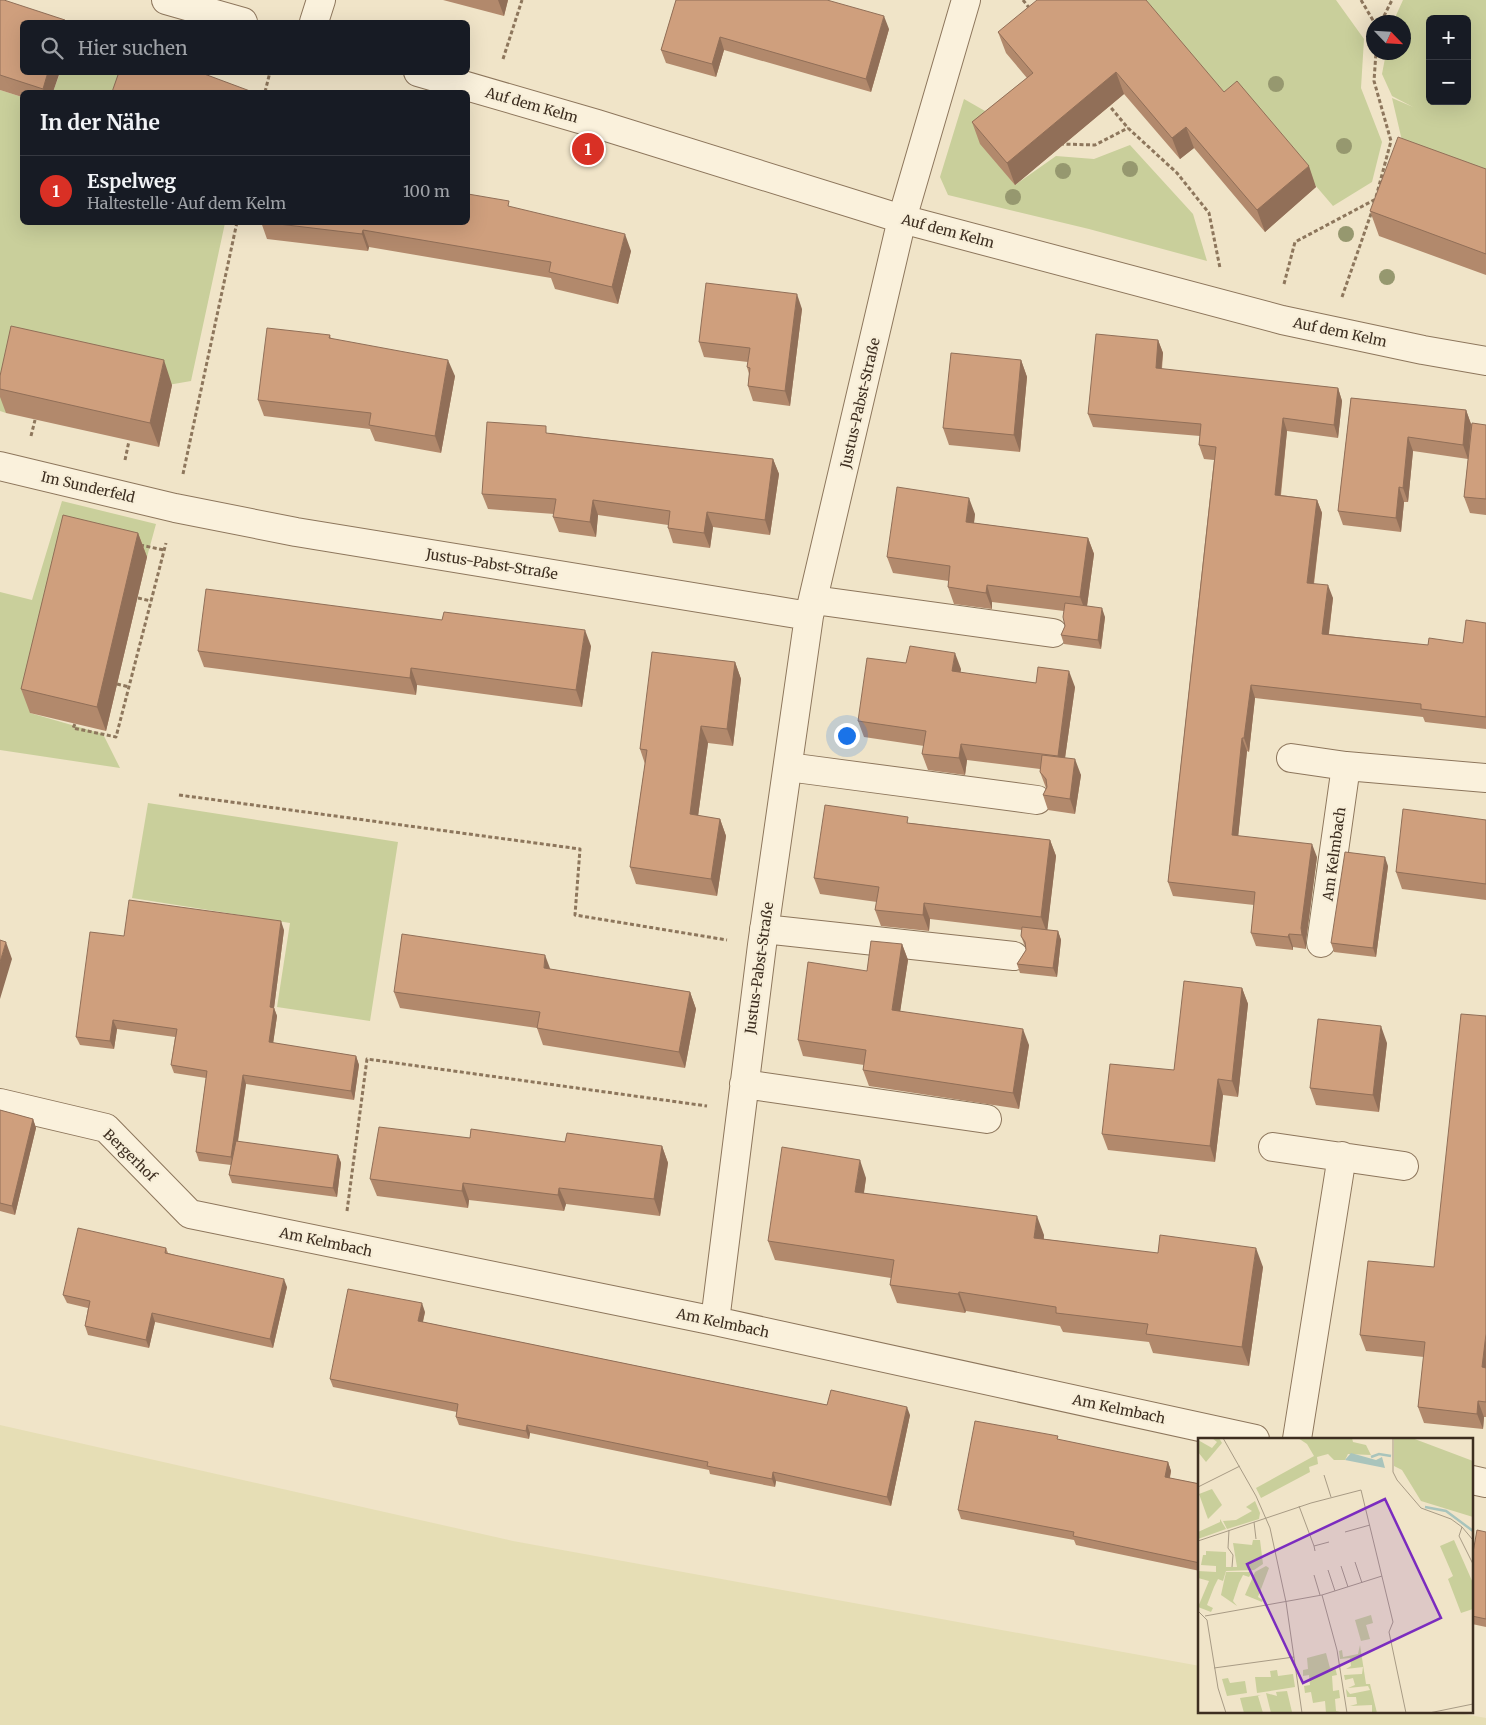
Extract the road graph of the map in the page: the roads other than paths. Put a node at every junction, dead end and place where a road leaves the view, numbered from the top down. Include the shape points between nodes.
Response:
1 (166, 0) edge
2 (321, 0) edge
3 (966, 0) edge
4 (236, 20) edge
5 (315, 20) edge
6 (428, 75) edge
7 (902, 219) junction
8 (1486, 360) edge
9 (0, 466) edge
10 (175, 508) joint
11 (812, 608) junction
12 (1054, 633) dead end
13 (1291, 758) dead end
14 (1346, 766) junction
15 (788, 767) junction
16 (1486, 778) edge
17 (1037, 800) dead end
18 (763, 937) junction
19 (1321, 943) dead end
20 (1014, 956) dead end
21 (744, 1084) junction
22 (0, 1103) edge
23 (987, 1119) dead end
24 (1273, 1147) dead end
25 (1342, 1156) junction
26 (1404, 1166) dead end
27 (190, 1214) joint
28 (715, 1321) junction
29 (1251, 1438) edge
30 (1297, 1438) edge

1 - 4 street
2 - 5 street
3 - 7 street, Justus-Pabst-Straße
6 - 7 street, Auf dem Kelm
7 - 8 street, Auf dem Kelm via 1274,318 1422,350
7 - 11 street, Justus-Pabst-Straße
9 - 10 street, Im Sunderfeld
10 - 11 street, Justus-Pabst-Straße via 296,532
11 - 12 street
11 - 15 street, Justus-Pabst-Straße
13 - 14 street
14 - 16 street
14 - 19 street, Am Kelmbach
15 - 17 street
15 - 18 street, Justus-Pabst-Straße
18 - 20 street
18 - 21 street, Justus-Pabst-Straße
21 - 23 street
21 - 28 street, Justus-Pabst-Straße
22 - 27 street, Bergerhof via 106,1128
24 - 25 street
25 - 26 street
25 - 30 street
27 - 28 street, Am Kelmbach
28 - 29 street, Am Kelmbach

